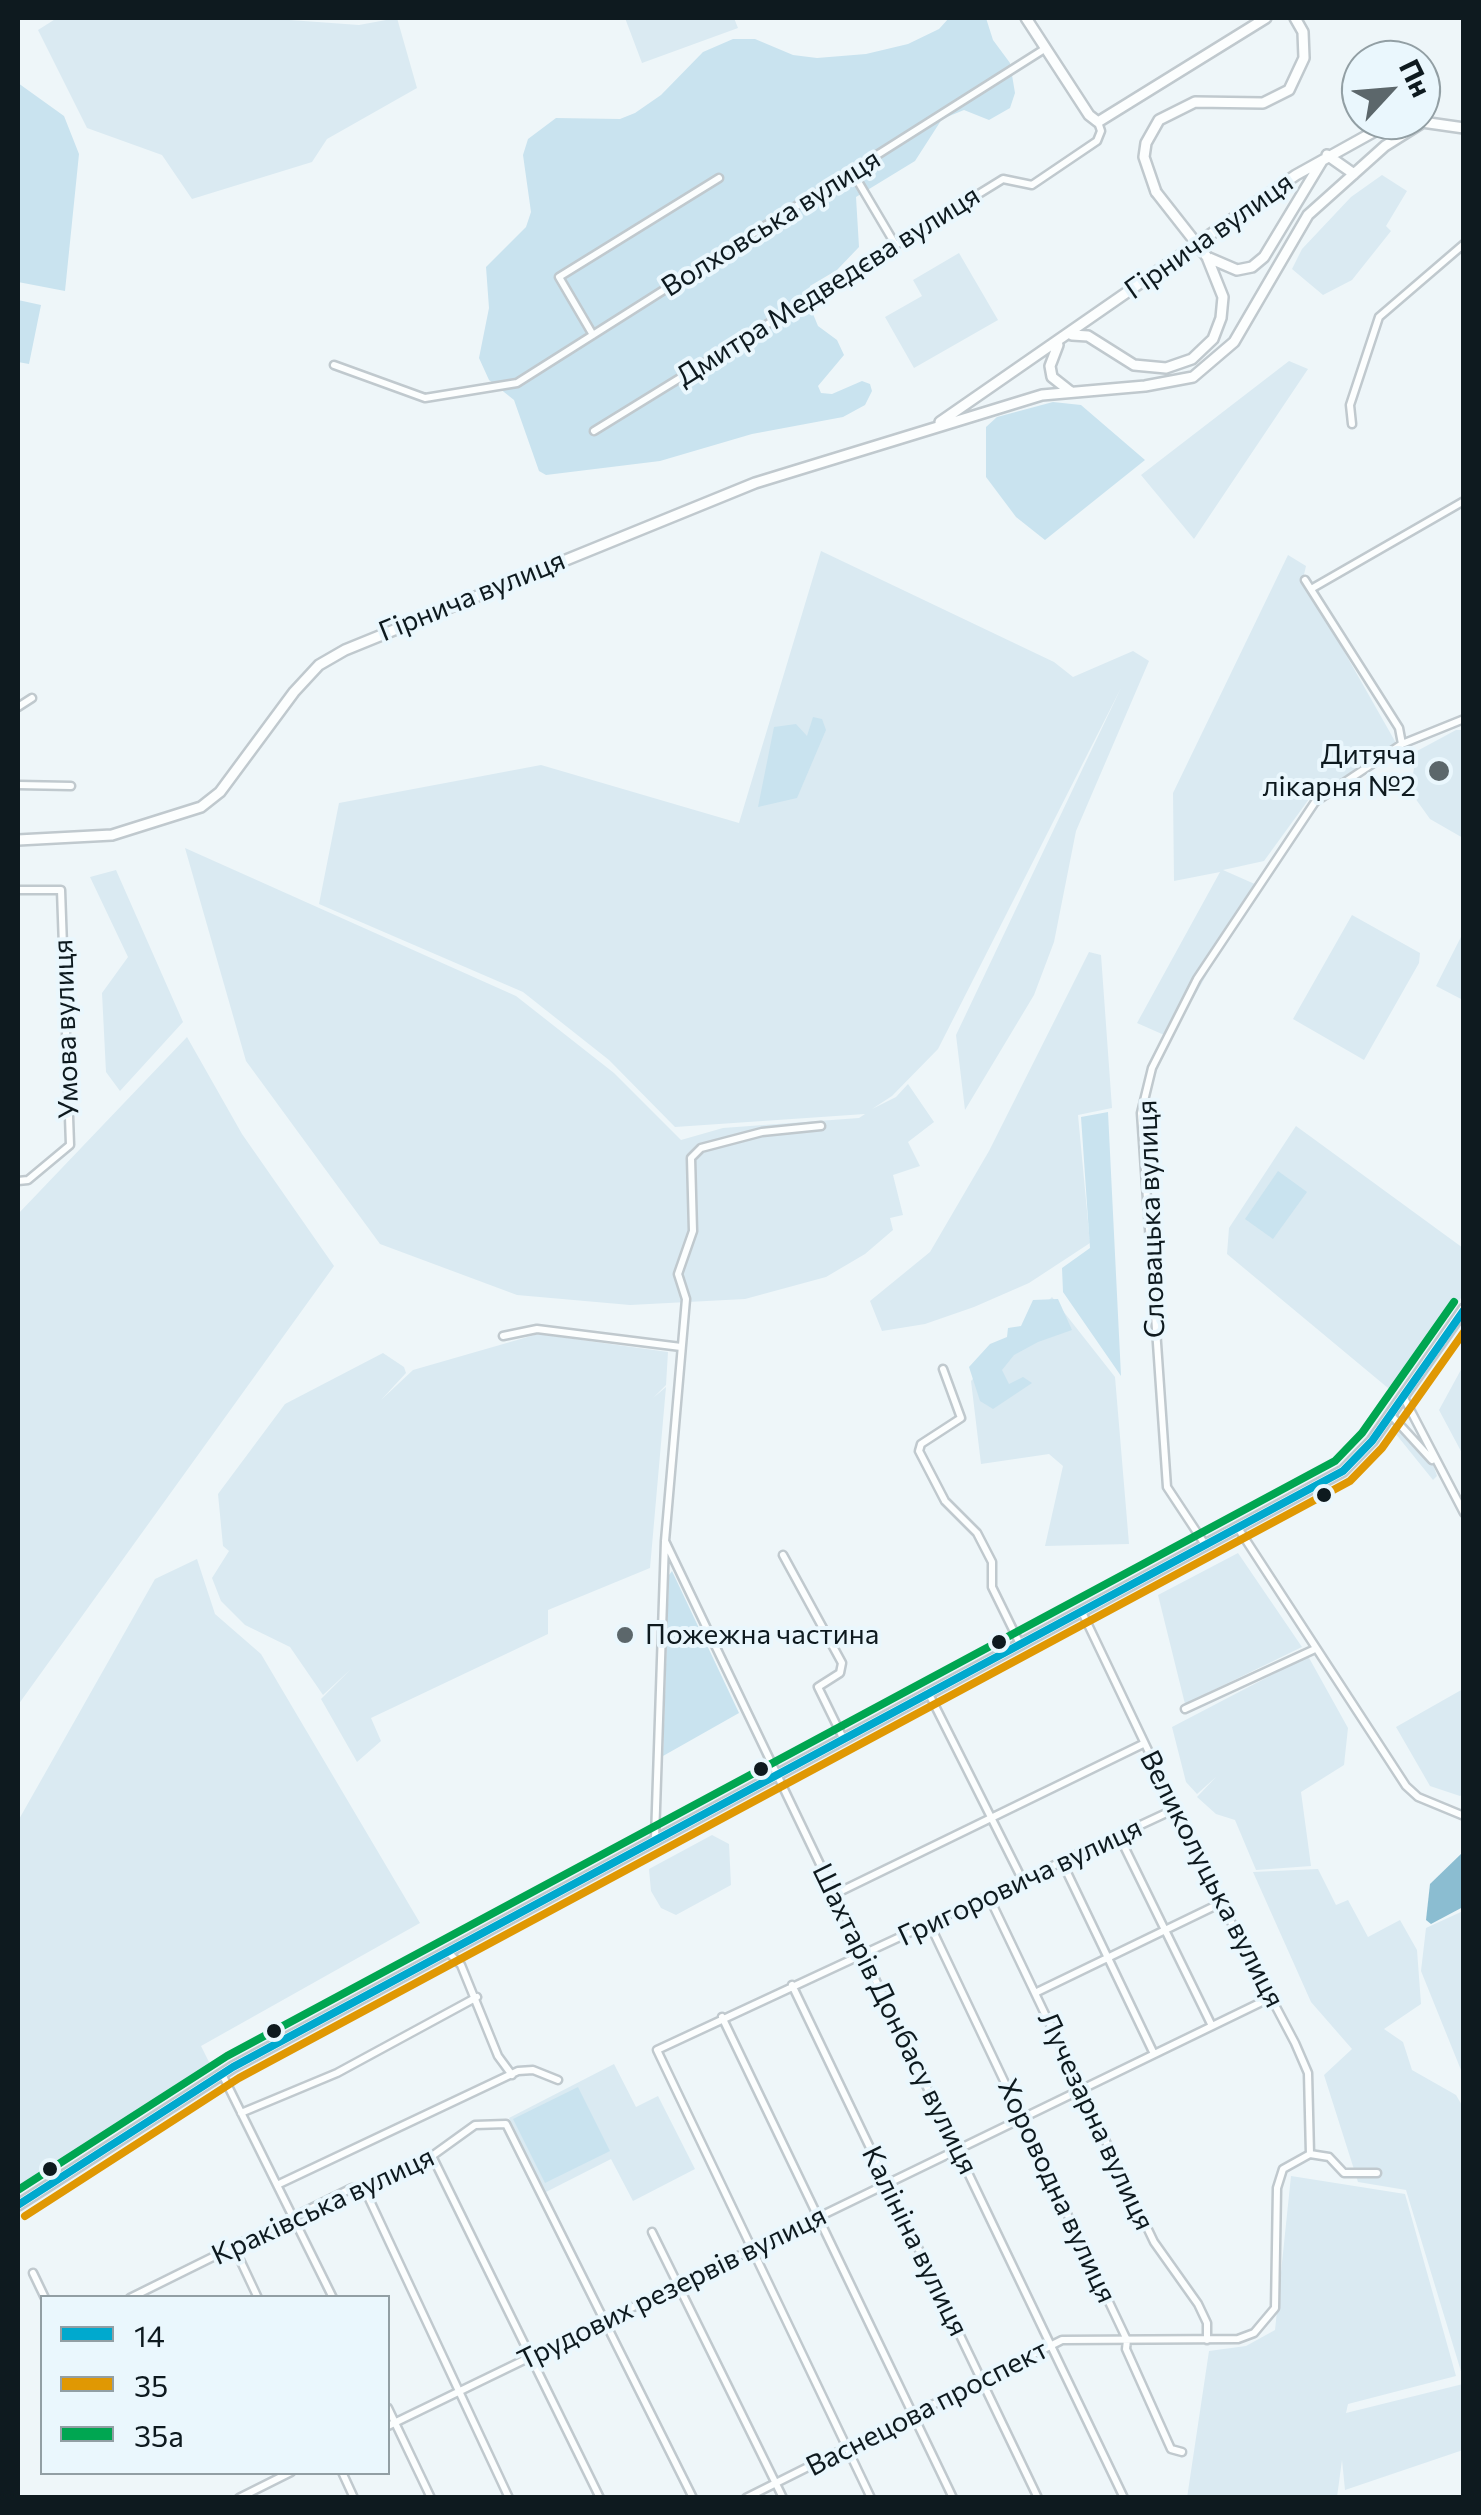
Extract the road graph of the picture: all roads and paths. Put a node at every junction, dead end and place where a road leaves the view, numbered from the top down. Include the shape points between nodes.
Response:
1 (1026, 18) edge
2 (1266, 18) edge
3 (1295, 18) edge
4 (1046, 48) junction
5 (1093, 118) junction
6 (1357, 140) edge
7 (1393, 140) edge
8 (1327, 155) junction
9 (852, 174) junction
10 (1354, 174) junction
11 (719, 178) dead end
12 (895, 244) junction
13 (1464, 244) edge
14 (1206, 257) junction
15 (593, 335) junction
16 (1065, 338) junction
17 (334, 365) dead end
18 (1074, 392) junction
19 (1352, 424) dead end
20 (930, 429) junction
21 (594, 431) dead end
22 (1464, 501) edge
23 (1305, 580) dead end
24 (1311, 589) junction
25 (32, 698) dead end
26 (18, 707) edge
27 (1464, 719) edge
28 (1402, 744) junction
29 (18, 784) edge
30 (71, 786) dead end
31 (18, 840) edge
32 (18, 890) edge
33 (821, 1126) dead end
34 (18, 1180) edge
35 (1464, 1309) edge
36 (504, 1336) dead end
37 (682, 1347) junction
38 (943, 1370) dead end
39 (1402, 1395) junction
40 (1390, 1414) junction
41 (1440, 1468) junction
42 (1464, 1512) edge
43 (1238, 1526) junction
44 (665, 1542) junction
45 (1204, 1543) junction
46 (783, 1554) dead end
47 (1082, 1612) junction
48 (1020, 1644) junction
49 (1316, 1649) junction
50 (928, 1692) junction
51 (1186, 1709) dead end
52 (842, 1738) junction
53 (1143, 1744) junction
54 (776, 1773) junction
55 (1175, 1809) junction
56 (992, 1816) junction
57 (1464, 1816) edge
58 (1119, 1836) junction
59 (655, 1838) junction
60 (1062, 1862) junction
61 (1023, 1881) junction
62 (835, 1894) junction
63 (988, 1897) junction
64 (1221, 1903) junction
65 (930, 1924) junction
66 (1165, 1930) junction
67 (447, 1951) junction
68 (864, 1955) junction
69 (1108, 1958) junction
70 (792, 1985) junction
71 (1035, 1992) junction
72 (477, 1997) junction
73 (1272, 1997) junction
74 (722, 2017) junction
75 (1212, 2026) junction
76 (1154, 2054) junction
77 (222, 2074) junction
78 (512, 2074) junction
79 (558, 2080) dead end
80 (1082, 2089) junction
81 (241, 2113) junction
82 (1023, 2118) junction
83 (957, 2150) junction
84 (1310, 2154) junction
85 (432, 2156) junction
86 (1377, 2173) dead end
87 (887, 2184) junction
88 (277, 2185) junction
89 (364, 2188) junction
90 (18, 2205) edge
91 (293, 2216) junction
92 (819, 2218) junction
93 (652, 2232) dead end
94 (234, 2247) junction
95 (750, 2252) junction
96 (33, 2274) dead end
97 (679, 2286) junction
98 (44, 2295) edge
99 (136, 2295) edge
100 (257, 2295) edge
101 (332, 2295) edge
102 (605, 2323) junction
103 (1128, 2340) junction
104 (1207, 2340) junction
105 (1052, 2346) junction
106 (532, 2356) junction
107 (982, 2381) junction
108 (458, 2392) junction
109 (914, 2415) junction
110 (391, 2424) edge
111 (847, 2448) junction
112 (1182, 2452) dead end
113 (285, 2475) edge
114 (343, 2475) edge
115 (776, 2483) junction
116 (240, 2498) edge
117 (354, 2498) edge
118 (431, 2498) edge
119 (510, 2498) edge
120 (600, 2498) edge
121 (693, 2498) edge
122 (746, 2498) edge
123 (783, 2498) edge
124 (871, 2498) edge
125 (953, 2498) edge
126 (1038, 2498) edge
127 (1124, 2498) edge

1 - 4 main road
2 - 5 main road via 1111,118
3 - 14 main road, bridge via 1304,58 1289,90 1252,105 1195,102 1158,120 1144,157 1156,192
4 - 5 main road
4 - 9 street, Волховська вулиця
5 - 12 street, Дмитра Медведєва вулиця via 1101,130 1096,141 1032,185 1003,179
6 - 8 main road, Гірнича вулиця
7 - 10 main road, Гірнича вулиця
8 - 10 main road
8 - 14 main road via 1264,258 1236,270
8 - 16 main road, Гірнича вулиця
9 - 12 street
9 - 15 street, Волховська вулиця
10 - 18 main road, Гірнича вулиця via 1308,215 1234,342 1204,371 1177,382
11 - 15 street via 559,278
12 - 21 street, Дмитра Медведєва вулиця
13 - 19 street via 1374,327 1350,405
14 - 16 main road via 1223,297 1222,318 1213,339 1192,359 1151,368 1134,365 1088,336
15 - 17 street, Волховська вулиця via 518,383 425,398
16 - 18 main road via 1050,366 1052,377
16 - 20 main road, Гірнича вулиця
18 - 20 main road, Гірнича вулиця via 1042,395
20 - 31 main road, Гірнича вулиця via 778,474 344,650 294,692 201,808 134,830
22 - 24 street
23 - 24 street
24 - 28 street via 1399,728
25 - 26 street
27 - 28 street, Словацька вулиця
28 - 45 street, Словацька вулиця via 1310,807 1197,979 1146,1090 1153,1331 1167,1487
29 - 30 street
32 - 34 street, Умова вулиця via 60,890 70,1145 28,1180
33 - 37 street via 762,1132 700,1148 690,1158 693,1231 678,1274 686,1299
35 - 39 main road
36 - 37 street via 537,1329
37 - 44 street
38 - 48 street via 961,1418 919,1451 945,1500 978,1532 992,1562 992,1587
39 - 40 main road
39 - 41 street
40 - 41 street
40 - 43 main road via 1342,1471
41 - 42 street
43 - 45 main road
43 - 49 street
44 - 54 street, Шахтарів Донбасу вулиця
44 - 59 street
45 - 47 main road
46 - 52 street via 836,1650 842,1670 818,1687
47 - 48 main road
47 - 53 street, Великолуцька вулиця
48 - 50 main road
49 - 51 street
49 - 57 street via 1406,1786
50 - 52 main road
50 - 56 street
52 - 54 main road
53 - 55 street, Великолуцька вулиця
53 - 56 street
54 - 59 main road
54 - 62 street, Шахтарів Донбасу вулиця
55 - 58 street, Григоровича вулиця
55 - 64 street, Великолуцька вулиця
56 - 61 street
56 - 62 street
58 - 60 street, Григоровича вулиця
58 - 66 street
59 - 67 main road
60 - 61 street, Григоровича вулиця
60 - 69 street
61 - 63 street, Григоровича вулиця
62 - 68 street, Шахтарів Донбасу вулиця
63 - 65 street, Григоровича вулиця
63 - 71 street, Лучезарна вулиця
64 - 66 street
64 - 73 street, Великолуцька вулиця
65 - 68 street, Григоровича вулиця
65 - 82 street, Хороводна вулиця
66 - 69 street
66 - 75 street
67 - 72 street
67 - 77 main road
68 - 70 street
68 - 83 street, Шахтарів Донбасу вулиця
69 - 71 street
69 - 76 street
70 - 74 street
70 - 87 street, Калініна вулиця
71 - 80 street, Лучезарна вулиця
72 - 78 street via 498,2056
72 - 81 street via 337,2073
73 - 75 street, Трудових резервів вулиця
73 - 84 street, Великолуцька вулиця via 1308,2073
74 - 92 street
74 - 95 street via 657,2050
75 - 76 street, Трудових резервів вулиця
76 - 80 street, Трудових резервів вулиця
77 - 81 street
77 - 90 main road
78 - 79 street via 525,2069
78 - 88 street
80 - 82 street, Трудових резервів вулиця
80 - 104 street, Лучезарна вулиця via 1154,2242 1198,2304
81 - 88 street
82 - 83 street, Трудових резервів вулиця
82 - 103 street, Хороводна вулиця
83 - 87 street, Трудових резервів вулиця
83 - 105 street, Шахтарів Донбасу вулиця
84 - 86 street via 1330,2157 1344,2173
84 - 104 street, Васнецова проспект via 1283,2169 1276,2188 1275,2308 1267,2323 1238,2339
85 - 89 street, Краківська вулиця
85 - 102 street, Краківська вулиця via 475,2125 498,2122 511,2130
85 - 106 street
87 - 92 street, Трудових резервів вулиця
87 - 107 street, Калініна вулиця
88 - 91 street
89 - 91 street, Краківська вулиця
89 - 108 street
91 - 94 street, Краківська вулиця
91 - 101 street
92 - 95 street, Трудових резервів вулиця
92 - 109 street
93 - 97 street
94 - 99 street, Краківська вулиця
94 - 100 street
95 - 97 street, Трудових резервів вулиця
95 - 111 street
96 - 98 street
97 - 102 street, Трудових резервів вулиця
97 - 115 street
102 - 106 street, Трудових резервів вулиця
102 - 121 street
103 - 104 street, Васнецова проспект
103 - 105 street, Васнецова проспект via 1062,2340
103 - 112 street, Хороводна вулиця via 1126,2349 1171,2448
105 - 107 street, Васнецова проспект
105 - 127 street, Шахтарів Донбасу вулиця
106 - 108 street, Трудових резервів вулиця
106 - 120 street
107 - 109 street, Васнецова проспект
107 - 126 street, Калініна вулиця
108 - 110 street, Трудових резервів вулиця
108 - 119 street
109 - 111 street, Васнецова проспект
109 - 125 street
110 - 118 street
111 - 115 street, Васнецова проспект
111 - 124 street
113 - 116 street
114 - 117 street
115 - 122 street, Васнецова проспект
115 - 123 street

